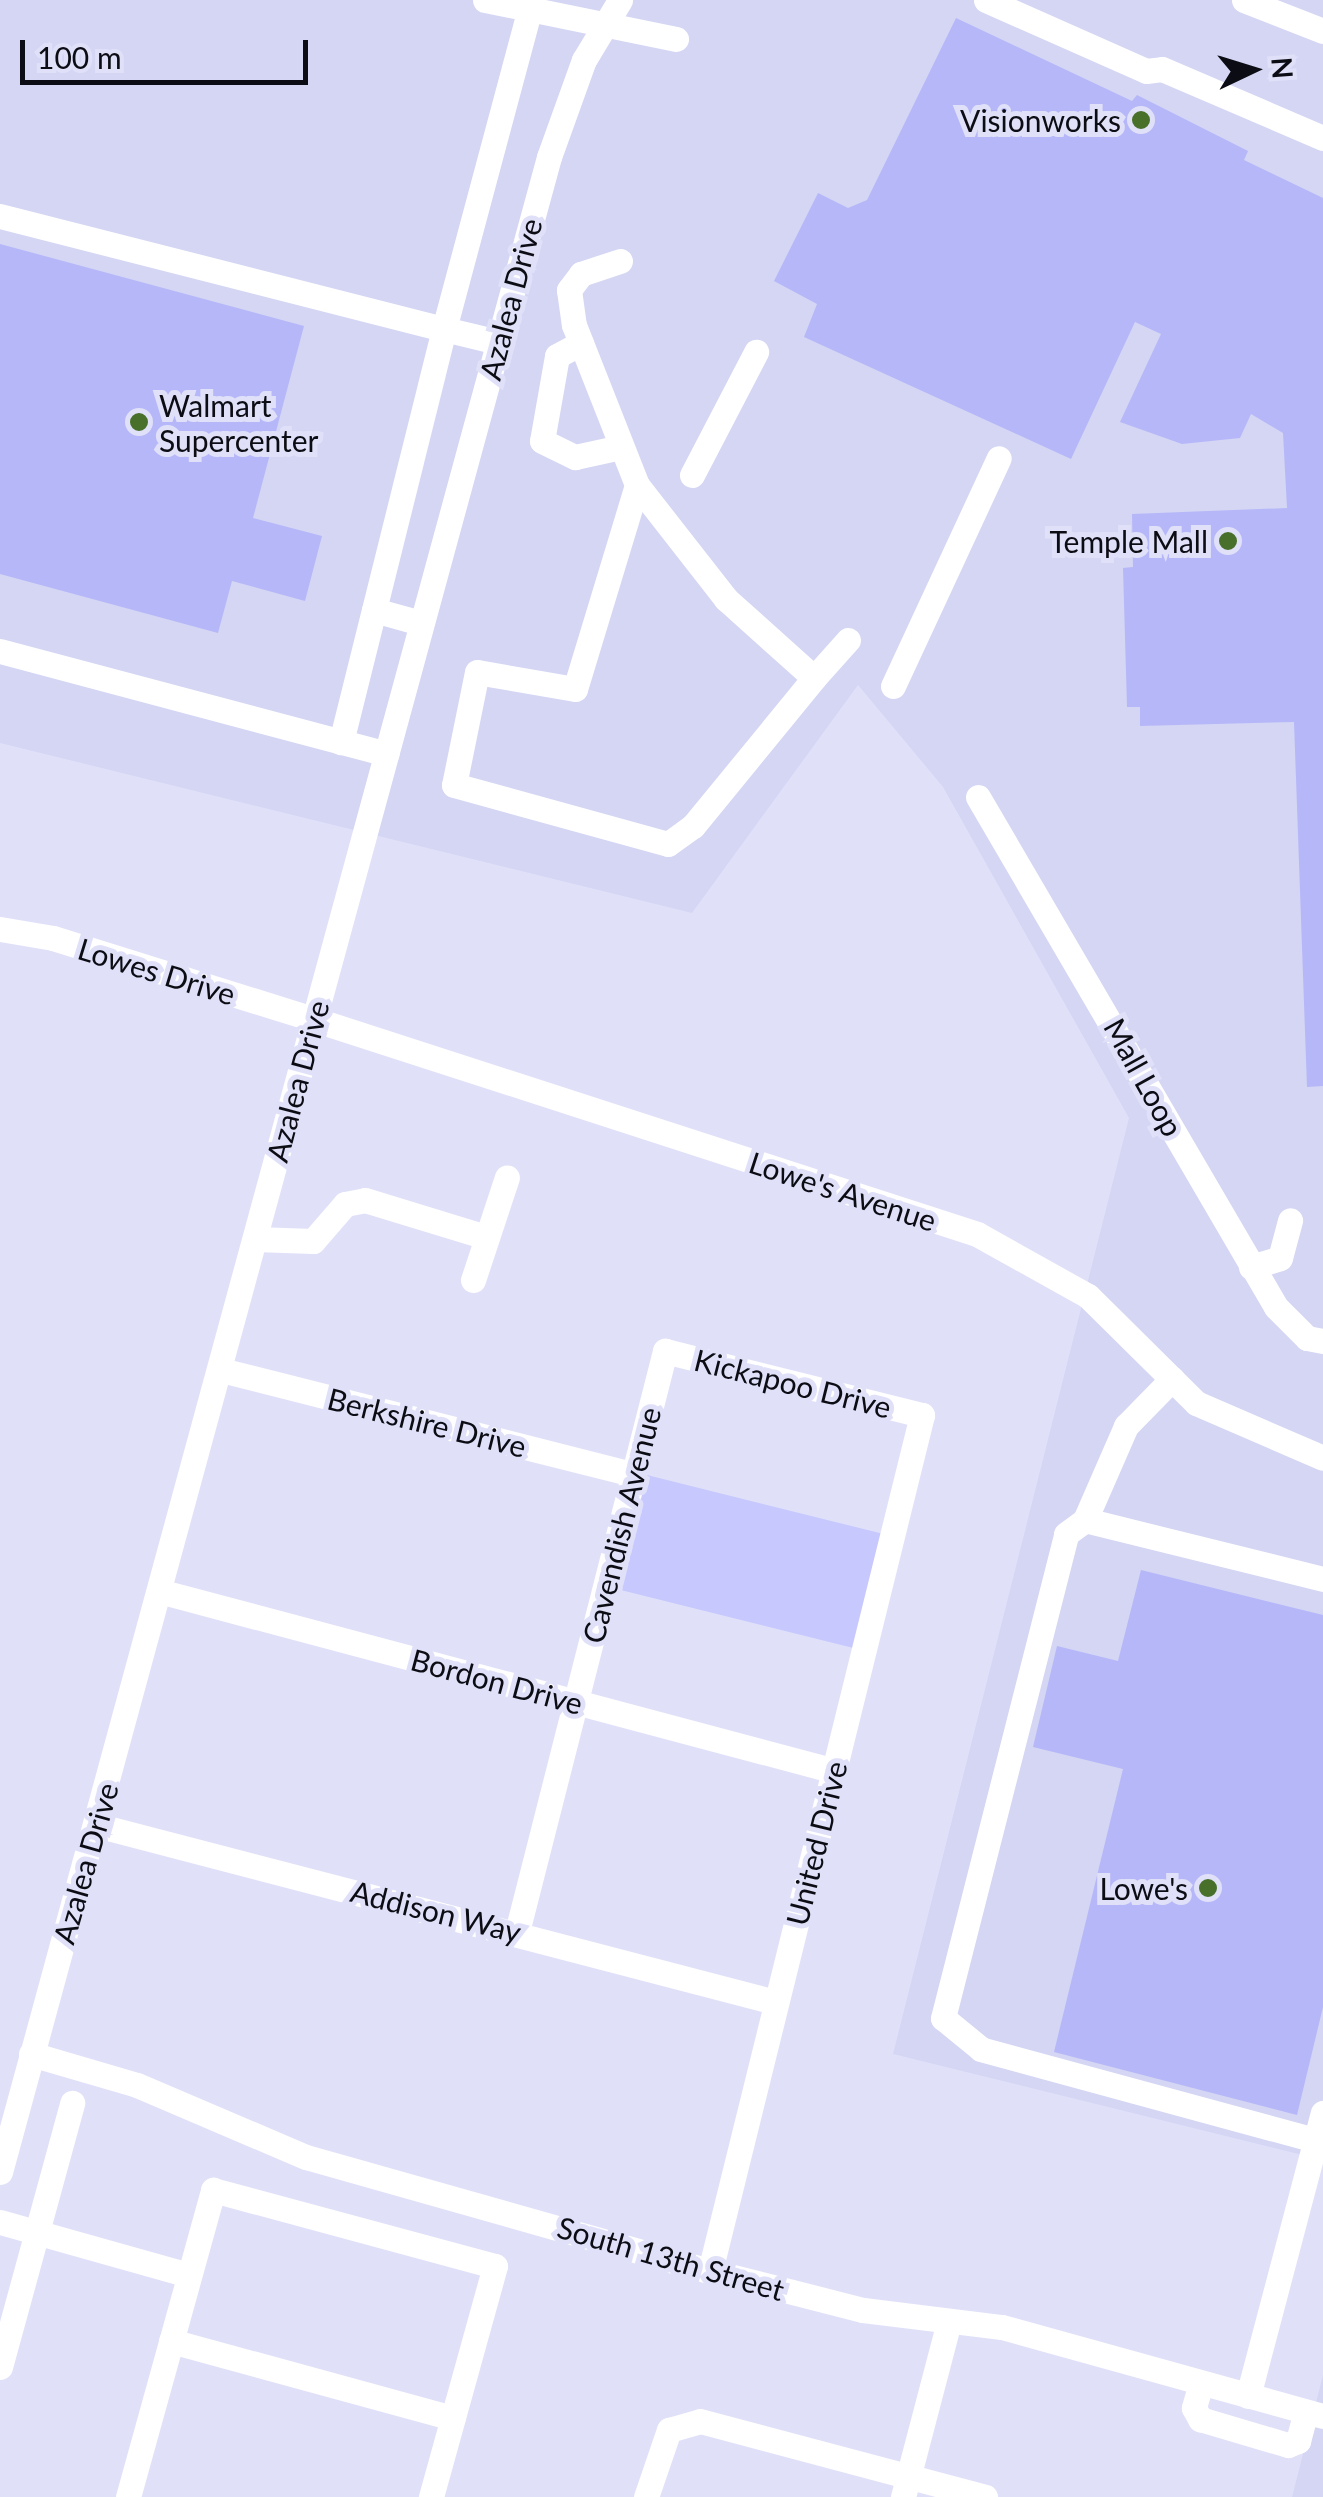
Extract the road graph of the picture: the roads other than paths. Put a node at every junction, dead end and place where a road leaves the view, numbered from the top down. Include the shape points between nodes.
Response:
1 (485, 0) edge
2 (620, 0) edge
3 (1244, 0) edge
4 (990, 1) edge
5 (529, 11) junction
6 (604, 26) junction
7 (1323, 31) edge
8 (676, 39) dead end
9 (1323, 138) edge
10 (0, 216) edge
11 (620, 261) dead end
12 (444, 329) junction
13 (498, 342) junction
14 (581, 344) junction
15 (756, 352) dead end
16 (621, 446) junction
17 (999, 458) dead end
18 (692, 475) dead end
19 (637, 485) junction
20 (374, 610) junction
21 (421, 623) junction
22 (848, 640) dead end
23 (0, 651) edge
24 (814, 678) junction
25 (893, 686) dead end
26 (341, 742) junction
27 (386, 754) junction
28 (978, 797) dead end
29 (0, 929) edge
30 (313, 1019) junction
31 (507, 1177) dead end
32 (1290, 1220) dead end
33 (486, 1237) junction
34 (255, 1239) junction
35 (1252, 1267) junction
36 (473, 1280) dead end
37 (1323, 1341) edge
38 (665, 1352) joint
39 (221, 1370) junction
40 (1172, 1379) junction
41 (922, 1415) joint
42 (1323, 1458) edge
43 (633, 1474) junction
44 (1085, 1520) junction
45 (1323, 1579) edge
46 (159, 1591) junction
47 (577, 1702) junction
48 (835, 1771) junction
49 (96, 1824) junction
50 (517, 1932) junction
51 (775, 2002) junction
52 (31, 2054) junction
53 (72, 2103) dead end
54 (1323, 2113) edge
55 (1316, 2140) junction
56 (0, 2172) edge
57 (0, 2222) edge
58 (37, 2232) junction
59 (710, 2271) junction
60 (190, 2275) junction
61 (949, 2322) junction
62 (171, 2342) junction
63 (0, 2367) edge
64 (1201, 2383) junction
65 (1248, 2396) junction
66 (1315, 2414) edge
67 (453, 2418) junction
68 (906, 2487) edge
69 (132, 2496) edge
70 (430, 2497) edge
71 (646, 2497) edge
72 (985, 2497) edge

1 - 5 street
2 - 6 street, Azalea Drive
3 - 7 street
4 - 9 street via 1146,71 1162,69
5 - 6 street
5 - 12 street
6 - 8 street
6 - 13 street, Azalea Drive via 584,60 549,157
10 - 12 street
11 - 14 street via 580,274 570,290
12 - 13 street
12 - 20 street
13 - 21 street, Azalea Drive
14 - 16 street
14 - 16 street via 556,356 542,441 575,457
15 - 18 street
16 - 19 street
17 - 25 street
19 - 24 street via 726,599
19 - 24 street via 575,689 477,672 454,786 668,844 692,826
20 - 21 street
20 - 26 street
21 - 27 street, Azalea Drive
22 - 24 street
23 - 26 street
26 - 27 street
27 - 30 street, Azalea Drive
28 - 35 street, Mall Loop
29 - 30 street, Lowes Drive via 53,938
30 - 34 street, Azalea Drive
30 - 40 street, Lowe's Avenue via 976,1234 1088,1296
31 - 33 street
32 - 35 street via 1280,1258
33 - 34 street via 365,1200 345,1204 313,1241
33 - 36 street
34 - 39 street, Azalea Drive
35 - 37 street, Mall Loop via 1276,1307 1308,1338
38 - 41 street, Kickapoo Drive
38 - 43 street, Cavendish Avenue
39 - 43 street, Berkshire Drive
39 - 46 street, Azalea Drive
40 - 42 street, Lowe's Avenue via 1196,1402
40 - 44 street via 1126,1426
41 - 48 street, United Drive
43 - 47 street, Cavendish Avenue
44 - 45 street
44 - 55 street via 1066,1534 943,2018 980,2049
46 - 47 street, Bordon Drive
46 - 49 street, Azalea Drive
47 - 48 street, Bordon Drive
47 - 50 street, Cavendish Avenue
48 - 51 street, United Drive
49 - 50 street, Addison Way
49 - 52 street, Azalea Drive
50 - 51 street, Addison Way
51 - 59 street, United Drive
52 - 56 street, Azalea Drive
52 - 59 street, South 13th Street via 138,2085 306,2157
53 - 58 street
54 - 55 street
55 - 65 street
57 - 58 street
58 - 60 street
58 - 63 street
59 - 61 street, South 13th Street via 828,2303
60 - 62 street
60 - 67 street via 213,2190 495,2266
61 - 64 street, South 13th Street via 1002,2327
61 - 68 street
62 - 67 street
62 - 69 street
64 - 65 street, South 13th Street
64 - 66 street via 1194,2408 1200,2419 1288,2445 1298,2442
65 - 66 street, South 13th Street
67 - 70 street
68 - 71 street via 700,2421 681,2422 658,2454
68 - 72 street

